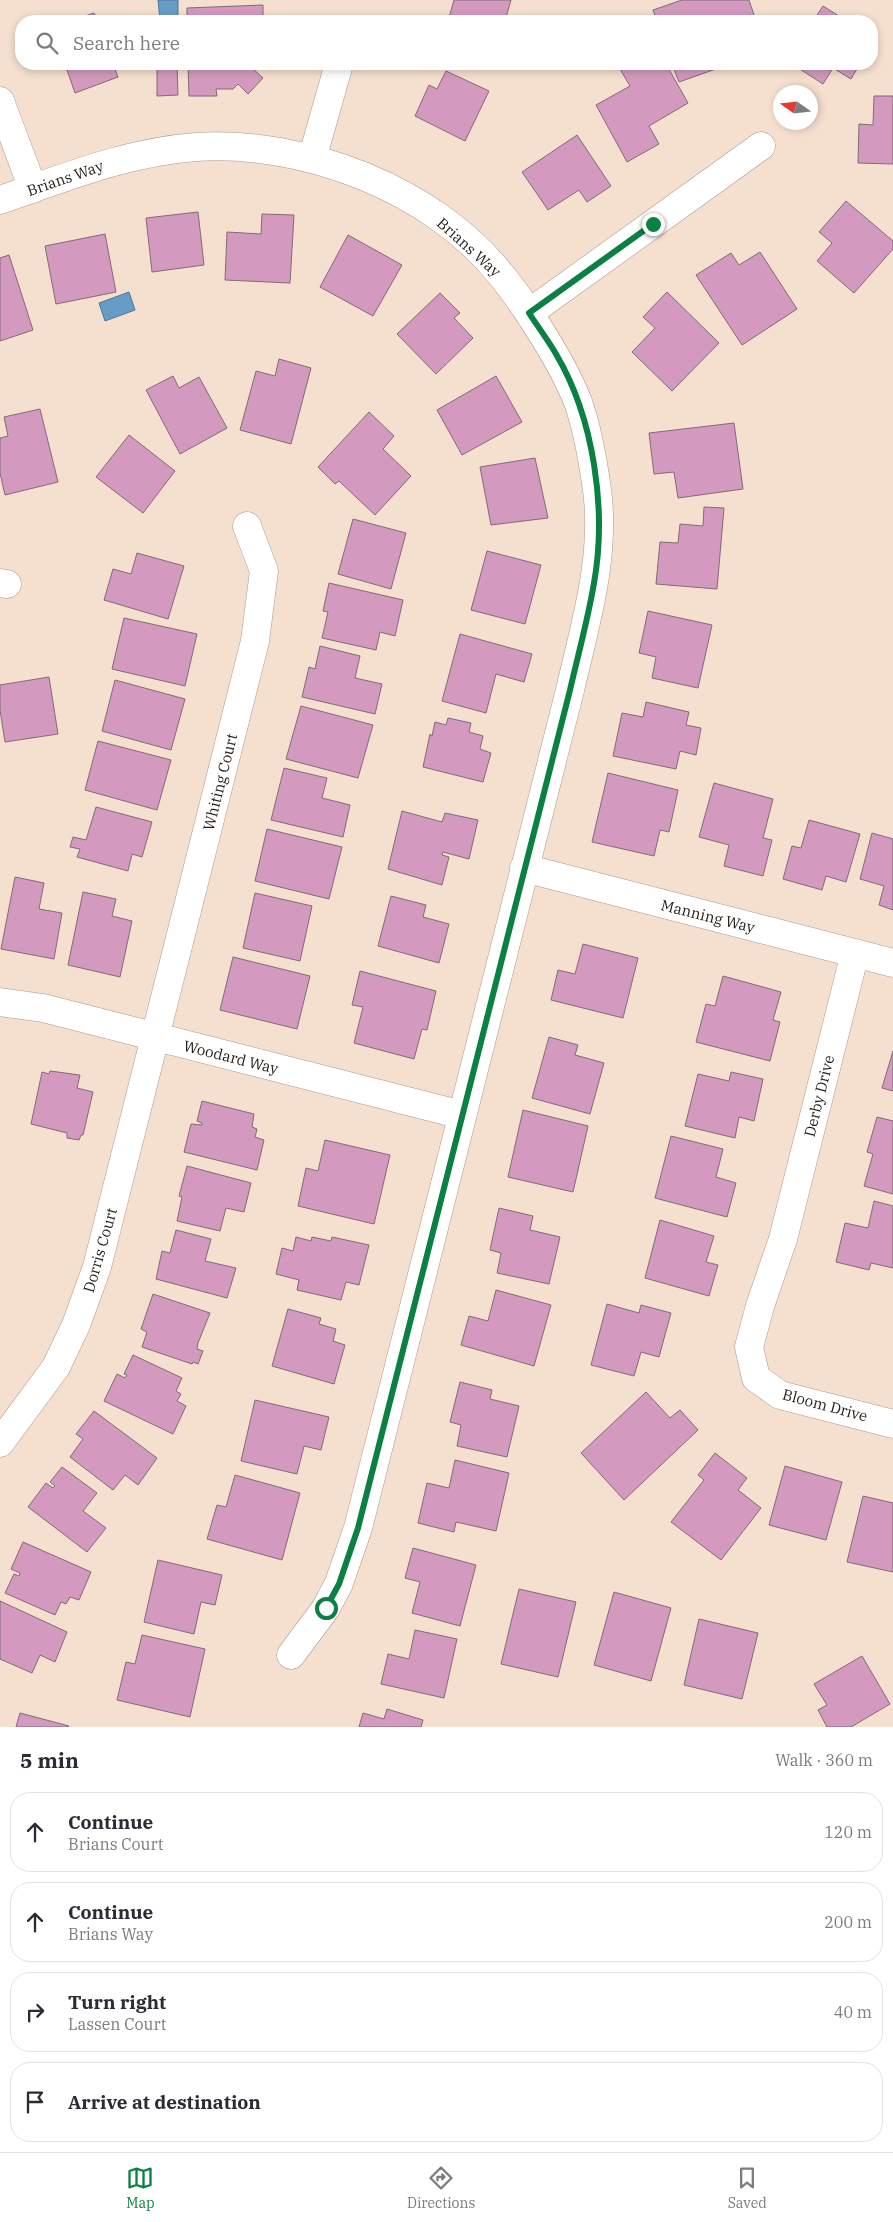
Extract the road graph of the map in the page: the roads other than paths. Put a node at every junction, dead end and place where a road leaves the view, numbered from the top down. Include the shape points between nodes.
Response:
1 (337, 70) edge
2 (0, 101) edge
3 (761, 146) dead end
4 (312, 159) junction
5 (33, 188) junction
6 (0, 200) edge
7 (529, 313) junction
8 (247, 526) dead end
9 (524, 868) junction
10 (855, 953) junction
11 (893, 963) edge
12 (0, 1002) edge
13 (156, 1038) junction
14 (462, 1115) junction
15 (783, 1239) joint
16 (893, 1424) edge
17 (0, 1443) edge
18 (291, 1655) dead end

1 - 4 street
2 - 5 street
3 - 7 street
4 - 5 street, Brians Way via 229,147 166,150 126,158
4 - 7 street, Brians Way via 387,186 442,220 500,274
5 - 6 street, Brians Way
7 - 9 street, Brians Way via 557,355 578,404 597,491 600,528 594,582
8 - 13 street, Whiting Court via 264,571 255,641
9 - 10 street, Manning Way
9 - 14 street, Brians Way
10 - 11 street, Manning Way
10 - 15 street, Derby Drive
12 - 13 street, Woodard Way via 43,1008
13 - 14 street, Woodard Way
13 - 17 street, Dorris Court via 97,1267 76,1325 56,1366
14 - 18 street, Brians Way via 358,1528 331,1600
15 - 16 street, Bloom Drive via 749,1348 756,1378 780,1395

